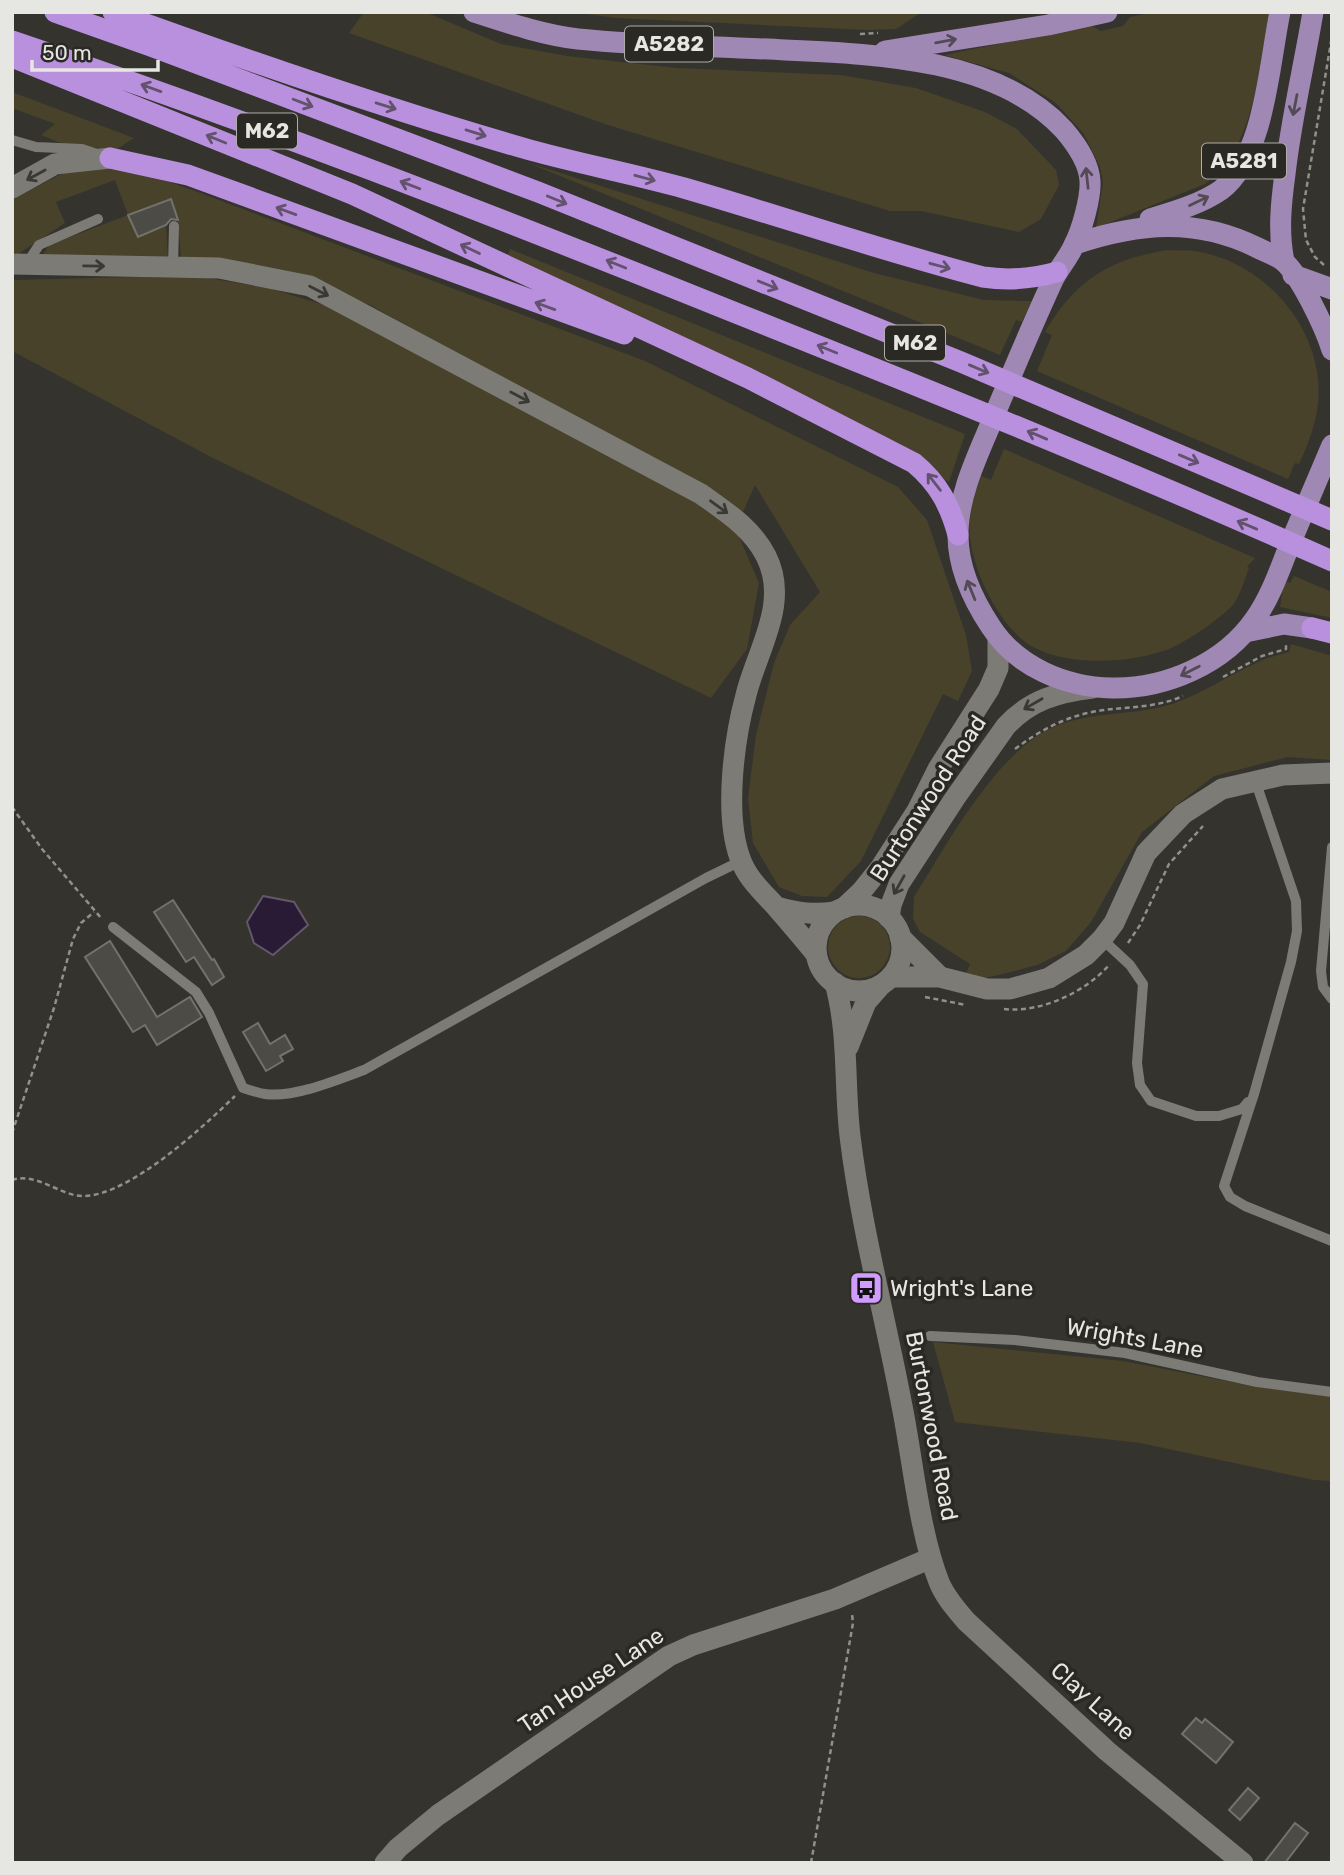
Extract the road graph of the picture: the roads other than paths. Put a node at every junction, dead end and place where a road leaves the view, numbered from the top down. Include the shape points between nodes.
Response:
1 (55, 12) edge
2 (113, 12) edge
3 (474, 12) edge
4 (1107, 12) edge
5 (1280, 12) edge
6 (1290, 12) edge
7 (1313, 12) edge
8 (1309, 38) junction
9 (12, 41) edge
10 (867, 54) junction
11 (12, 57) edge
12 (12, 140) edge
13 (110, 158) junction
14 (12, 188) edge
15 (99, 219) dead end
16 (174, 226) dead end
17 (1112, 232) junction
18 (1075, 244) junction
19 (19, 264) edge
20 (173, 267) junction
21 (1288, 268) junction
22 (1057, 272) junction
23 (1332, 289) edge
24 (1332, 350) edge
25 (748, 377) junction
26 (1332, 445) edge
27 (1332, 520) edge
28 (958, 536) junction
29 (1332, 561) edge
30 (1322, 630) edge
31 (1245, 632) junction
32 (998, 638) junction
33 (1099, 688) junction
34 (1332, 772) edge
35 (1255, 780) junction
36 (1332, 847) edge
37 (741, 861) junction
38 (777, 907) junction
39 (839, 910) junction
40 (890, 918) junction
41 (113, 927) road end
42 (901, 937) junction
43 (1102, 939) junction
44 (816, 954) junction
45 (940, 977) junction
46 (886, 981) junction
47 (835, 983) junction
48 (1332, 999) edge
49 (846, 1054) junction
50 (1254, 1094) junction
51 (1332, 1241) edge
52 (930, 1336) dead end
53 (1332, 1392) edge
54 (931, 1558) junction
55 (385, 1863) edge
56 (1243, 1863) edge

1 -> 27 highway, M62 via 576,208 961,362
2 -> 22 highway via 387,106 531,150 684,188 874,248 1002,280
3 - 10 main road, A5282 via 576,39
10 -> 4 main road, A5282
17 -> 5 main road, A5281 via 1178,211 1220,191 1236,175 1249,153 1261,113
6 - 8 main road
7 - 8 main road, A5281
8 -> 21 main road, A5281 via 1282,195 1280,235
29 -> 9 highway, M62 via 950,398 534,231 152,88
18 -> 10 main road, A5282 via 1090,181 1084,157 1045,111 987,80
25 -> 11 highway via 352,194
12 - 13 lane via 36,147 82,149
13 -> 14 street via 55,164
25 -> 13 highway via 188,175
15 - 19 lane via 39,245
16 - 20 lane
17 - 18 main road, A5281
17 - 21 main road, A5281 via 1161,226 1207,229 1238,239
18 - 22 main road
19 -> 20 street
20 -> 37 street via 219,268 310,286 701,494 743,524 766,556 774,611 745,698 736,754 733,817
21 - 23 main road
21 - 24 main road, A5281
22 - 28 main road via 971,472
28 -> 25 highway via 952,512 926,472
26 - 31 main road via 1263,606
32 -> 28 main road via 966,580
30 - 31 main road via 1284,624
31 -> 33 main road via 1179,677 1140,687
32 - 33 main road via 1025,664
32 - 39 street, Burtonwood Road via 998,668 989,690 881,867
33 -> 40 street, Burtonwood Road via 1040,699 1006,726 899,884
34 - 35 street
35 - 43 street via 1222,789 1183,814 1146,853
35 - 50 lane via 1296,901 1297,931
36 - 48 lane via 1321,971 1323,986
37 - 38 street
37 - 41 lane via 364,1070 287,1093 243,1088 196,992
38 - 39 street via 814,915
38 - 44 street
39 - 40 street via 866,906
39 - 44 street via 820,930
40 - 42 street
42 - 45 street
42 - 46 street via 901,958
43 - 45 street via 1065,970 1030,985 987,989
43 - 50 lane via 1143,984 1137,1063 1140,1085 1152,1101 1196,1116 1219,1116 1242,1109
44 - 47 street
45 - 46 street
46 - 47 street via 858,991
46 - 49 street, Burtonwood Road via 862,1011
47 - 49 street, Burtonwood Road
49 - 54 street, Burtonwood Road via 850,1137 867,1240
50 - 51 lane via 1224,1186 1230,1197 1245,1206
52 - 53 lane, Wrights Lane via 1125,1353 1257,1382
54 - 55 street, Tan House Lane via 849,1593 669,1656 438,1815
54 - 56 street, Clay Lane via 940,1585 966,1621 1107,1751

